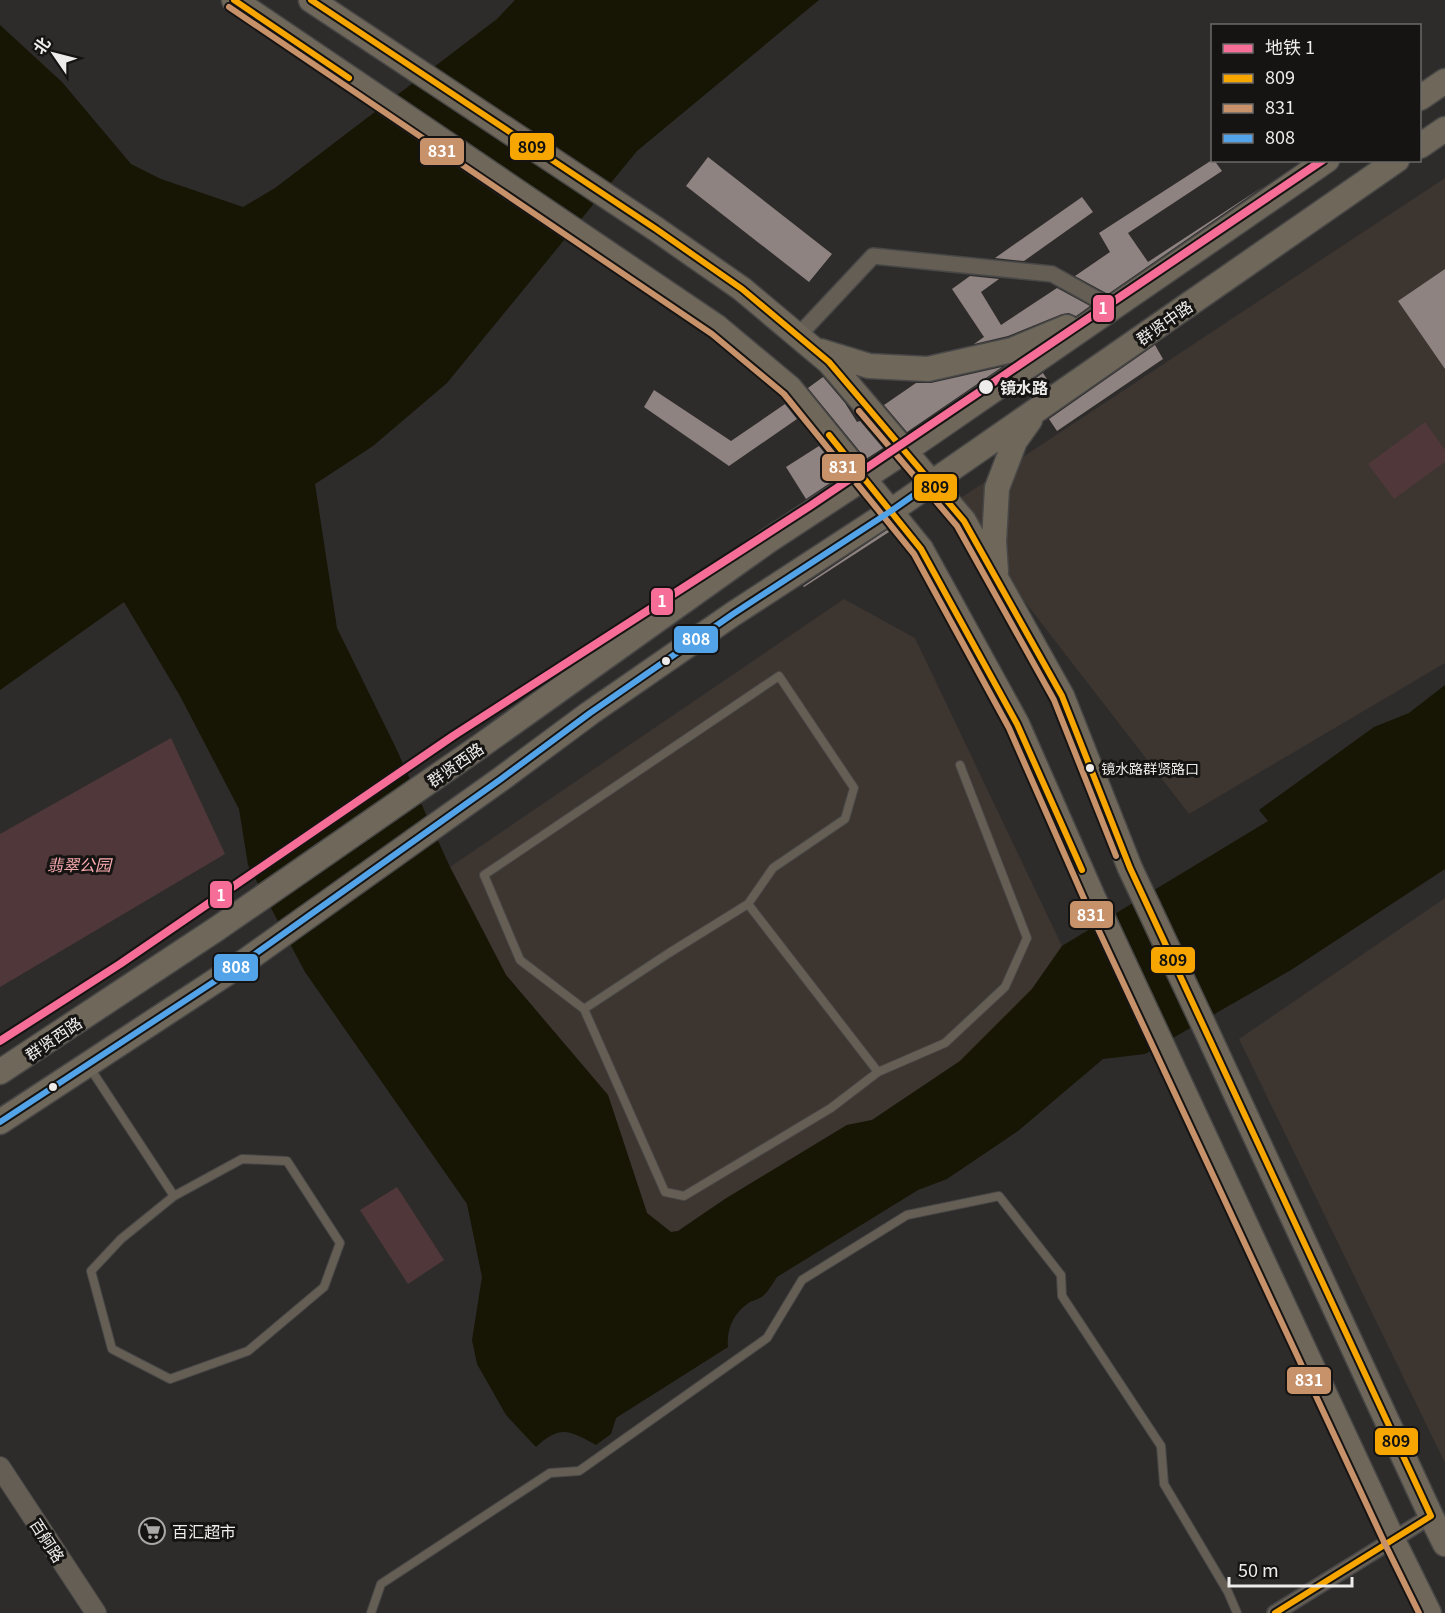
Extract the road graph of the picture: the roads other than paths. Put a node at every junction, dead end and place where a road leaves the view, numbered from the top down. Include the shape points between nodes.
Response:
1 (234, 0) edge
2 (311, 0) edge
3 (1445, 81) edge
4 (1421, 97) edge
5 (1445, 129) edge
6 (1421, 145) edge
7 (1324, 162) edge
8 (1394, 162) edge
9 (1113, 308) junction
10 (806, 342) junction
11 (1036, 410) junction
12 (905, 451) junction
13 (864, 478) junction
14 (931, 483) junction
15 (891, 512) junction
16 (997, 580) junction
17 (960, 765) dead end
18 (748, 904) junction
19 (584, 1009) junction
20 (87, 1065) junction
21 (0, 1072) edge
22 (878, 1072) junction
23 (0, 1122) edge
24 (174, 1196) junction
25 (0, 1467) edge
26 (1431, 1516) junction
27 (1393, 1540) junction
28 (1445, 1544) edge
29 (96, 1613) edge
30 (371, 1613) edge
31 (1237, 1613) edge
32 (1275, 1613) edge
33 (1429, 1613) edge

1 - 13 main road via 717,327 790,388
2 - 10 main road via 742,289
3 - 4 main road
5 - 6 main road
7 - 9 main road
8 - 11 main road, 群贤中路
9 - 10 main road via 1012,350 928,369 869,366
9 - 10 street via 1052,274 873,256
9 - 12 main road
10 - 12 main road via 829,362
11 - 14 main road, 群贤中路
11 - 16 main road via 1015,441 997,488
12 - 13 main road, 群贤西路
12 - 14 main road
13 - 15 main road
13 - 21 main road, 群贤西路 via 768,541 218,928
14 - 15 main road
14 - 16 main road via 963,521
15 - 20 main road via 733,614 241,964
15 - 27 main road via 921,549 1017,724
16 - 26 main road via 1062,696 1130,868
17 - 22 lane via 1027,938 1005,987 945,1043
18 - 19 lane
18 - 19 lane via 773,868 845,819 854,788 780,676 484,875 520,960
18 - 22 lane
19 - 22 lane via 665,1192 684,1196 831,1108
20 - 23 main road
20 - 24 lane
24 - 24 lane via 242,1159 287,1161 340,1243 324,1287 248,1351 170,1379 112,1350 91,1271 120,1239
25 - 29 street, 百舸路
26 - 27 street
26 - 28 main road
27 - 32 street
27 - 33 main road
30 - 31 lane via 381,1584 550,1473 579,1471 767,1338 802,1280 907,1215 999,1196 1061,1275 1062,1296 1161,1446 1164,1484

